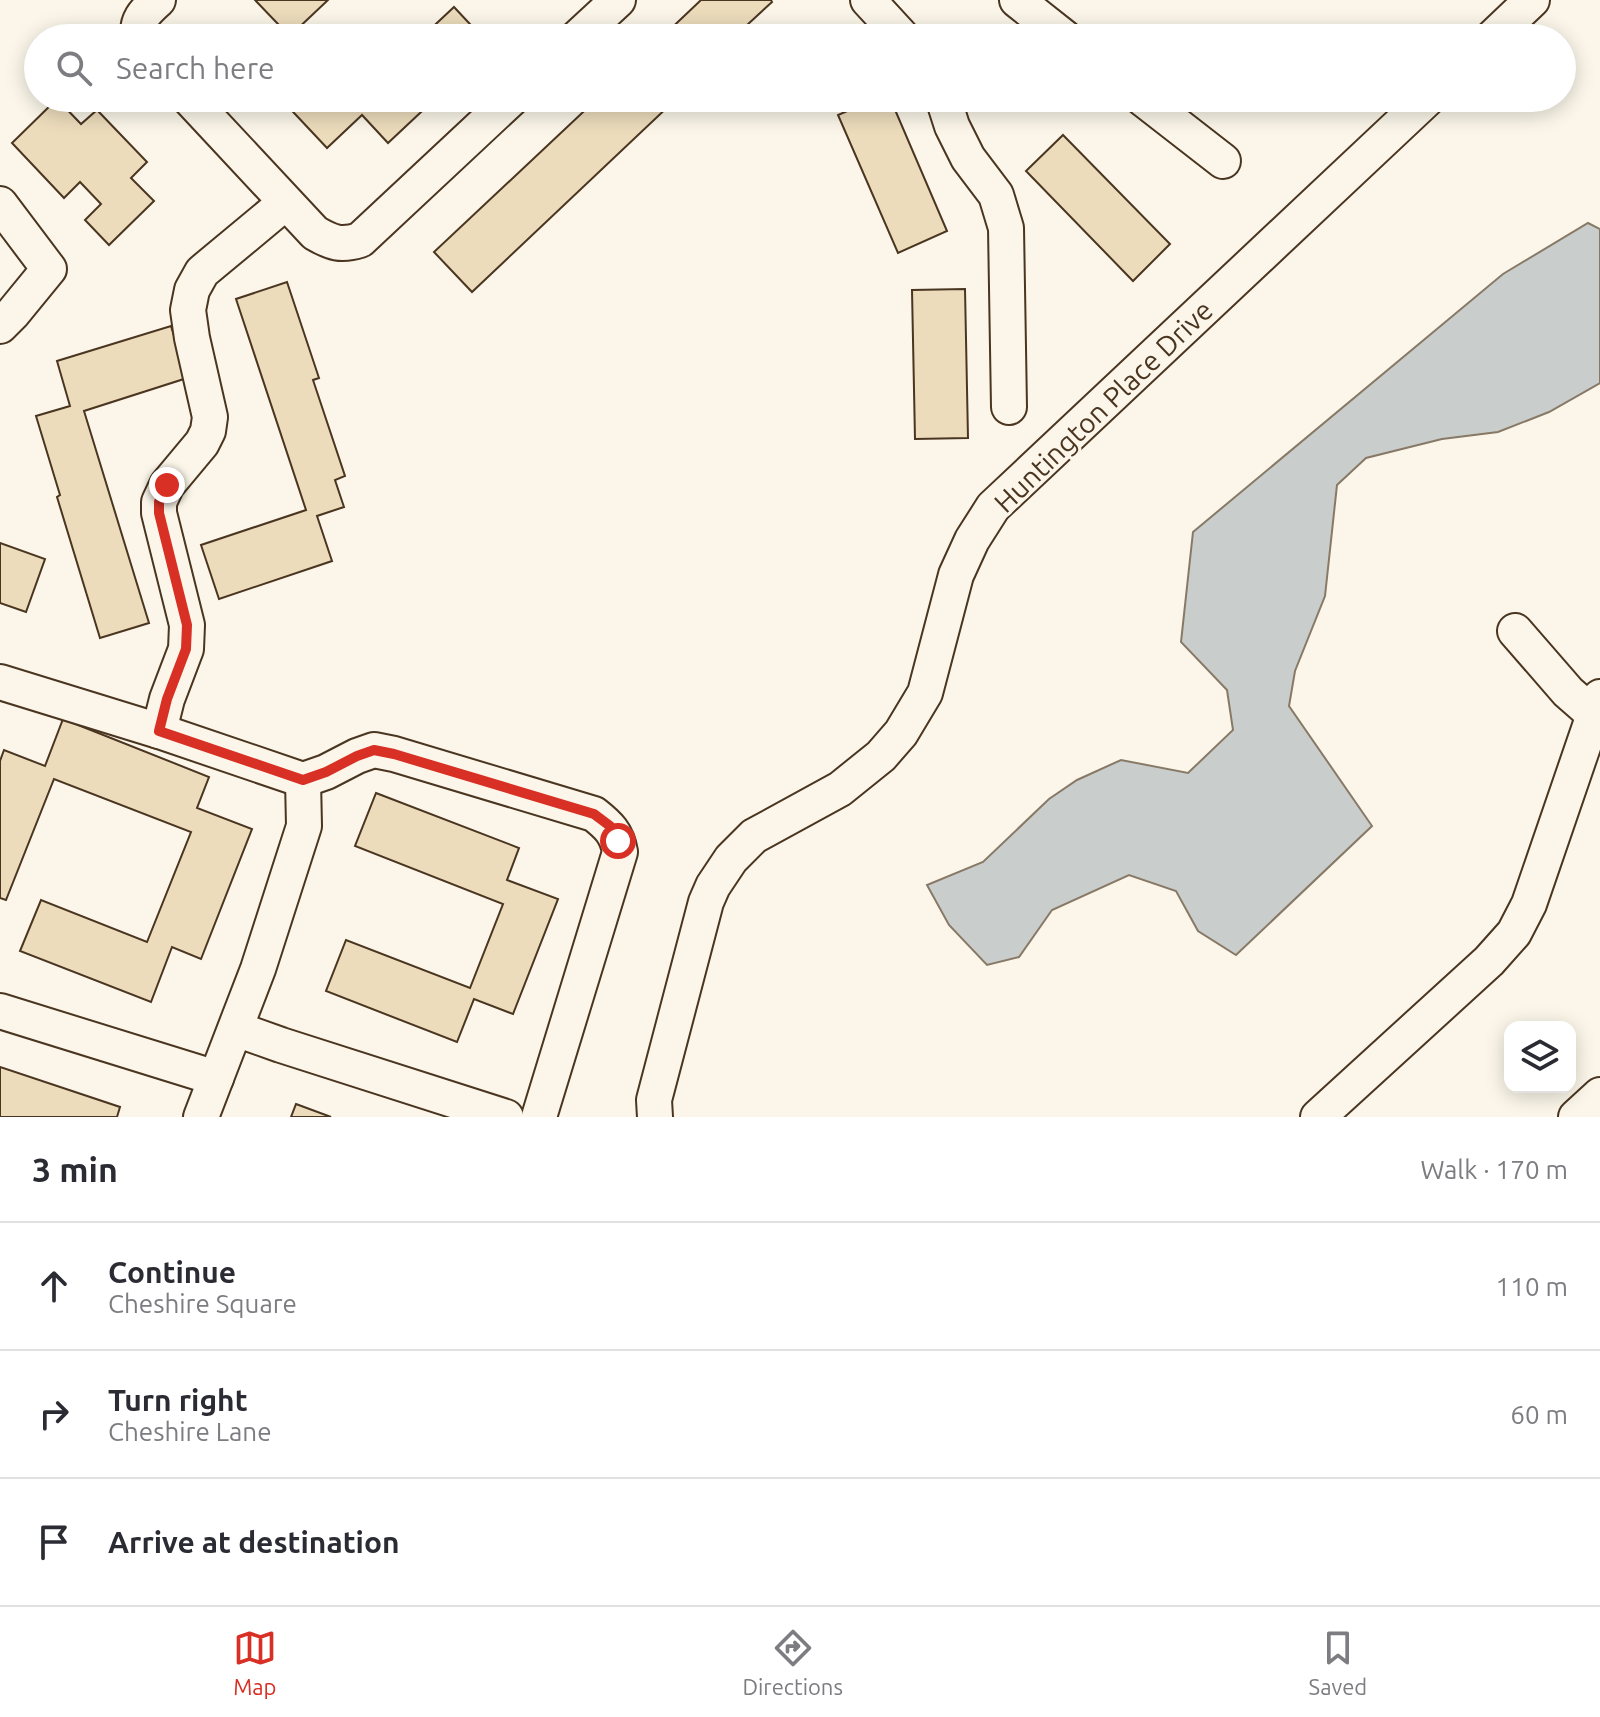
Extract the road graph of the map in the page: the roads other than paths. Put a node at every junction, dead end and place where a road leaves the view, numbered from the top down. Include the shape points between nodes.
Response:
1 (158, 0) edge
2 (618, 0) edge
3 (868, 0) edge
4 (1017, 0) edge
5 (1532, 0) edge
6 (138, 24) edge
7 (592, 24) edge
8 (890, 24) edge
9 (1047, 24) edge
10 (1507, 24) edge
11 (202, 112) edge
12 (497, 112) edge
13 (948, 112) edge
14 (1160, 112) edge
15 (1413, 112) edge
16 (1223, 161) dead end
17 (285, 203) junction
18 (0, 204) edge
19 (0, 326) edge
20 (1009, 407) dead end
21 (1515, 631) dead end
22 (0, 682) edge
23 (1598, 710) edge
24 (159, 731) junction
25 (303, 780) junction
26 (0, 1011) edge
27 (236, 1029) junction
28 (216, 1078) junction
29 (1600, 1095) edge
30 (201, 1117) edge
31 (506, 1117) edge
32 (539, 1117) edge
33 (655, 1117) edge
34 (1318, 1117) edge
35 (1576, 1117) edge

1 - 6 street
2 - 7 street
3 - 8 street
4 - 9 street
5 - 10 street
11 - 17 street
12 - 17 street via 360,240 330,242
13 - 20 street via 968,158 996,195 1006,228
14 - 16 street
15 - 33 street, Huntington Place Drive via 993,507 956,575 925,693 901,733 840,789 754,836 713,886 654,1100
17 - 24 street via 202,272 192,290 188,310 210,417 202,443 159,502 187,625 186,649
18 - 19 street via 49,269
21 - 23 street via 1568,692
22 - 24 street
23 - 34 street via 1514,933
24 - 25 street
25 - 27 street via 304,826
25 - 32 street via 374,750 594,814 610,826 620,852
26 - 28 street
27 - 28 street
27 - 31 street
28 - 30 street
29 - 35 street

